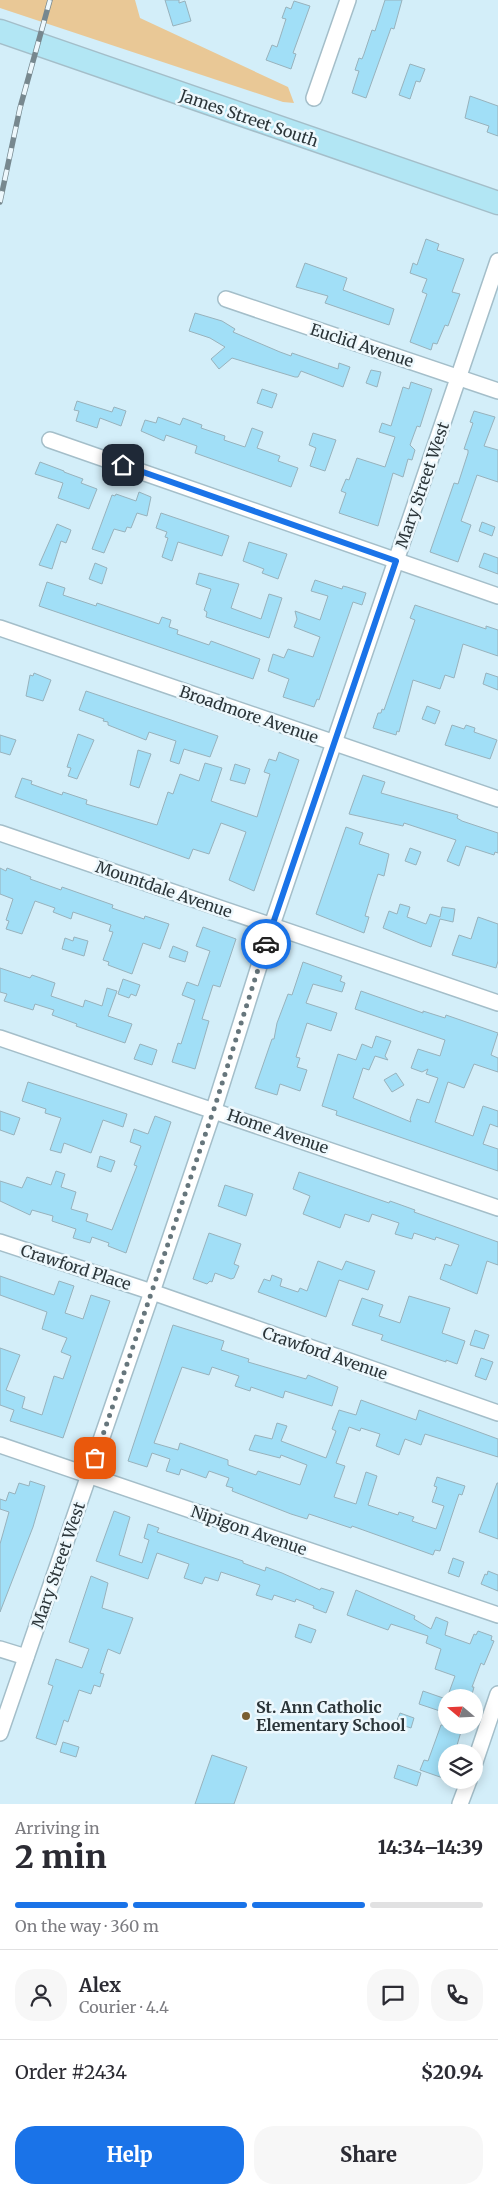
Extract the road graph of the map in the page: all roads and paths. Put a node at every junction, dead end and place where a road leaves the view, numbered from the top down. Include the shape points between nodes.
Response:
1 (348, 0) edge
2 (0, 31) edge
3 (314, 98) dead end
4 (498, 203) edge
5 (498, 261) edge
6 (226, 299) dead end
7 (458, 377) junction
8 (498, 390) edge
9 (50, 440) dead end
10 (396, 561) junction
11 (498, 596) edge
12 (0, 628) edge
13 (334, 743) junction
14 (498, 799) edge
15 (0, 833) edge
16 (272, 925) junction
17 (498, 1003) edge
18 (0, 1038) edge
19 (214, 1109) junction
20 (498, 1208) edge
21 (0, 1242) edge
22 (152, 1292) junction
23 (498, 1413) edge
24 (0, 1445) edge
25 (89, 1476) junction
26 (498, 1615) edge
27 (0, 1649) edge
28 (26, 1657) junction
29 (498, 1694) edge
30 (0, 1733) edge
31 (481, 1744) edge
32 (466, 1789) edge
33 (461, 1804) edge

1 - 3 street
2 - 4 street, James Street South
5 - 7 street, Mary Street West
6 - 7 street, Euclid Avenue
7 - 8 street, Euclid Avenue
7 - 10 street, Mary Street West
9 - 10 street
10 - 11 street
10 - 13 street, Mary Street West
12 - 13 street, Broadmore Avenue
13 - 14 street, Broadmore Avenue
13 - 16 street, Mary Street West
15 - 16 street, Mountdale Avenue
16 - 17 street, Mountdale Avenue
16 - 19 street, Mary Street West
18 - 19 street, Home Avenue
19 - 20 street, Home Avenue
19 - 22 street, Mary Street West
21 - 22 street, Crawford Place
22 - 23 street, Crawford Avenue
22 - 25 street, Mary Street West
24 - 25 street, Nipigon Avenue
25 - 26 street, Nipigon Avenue
25 - 28 street, Mary Street West
27 - 28 street
28 - 30 street, Mary Street West
29 - 31 street
32 - 33 street

